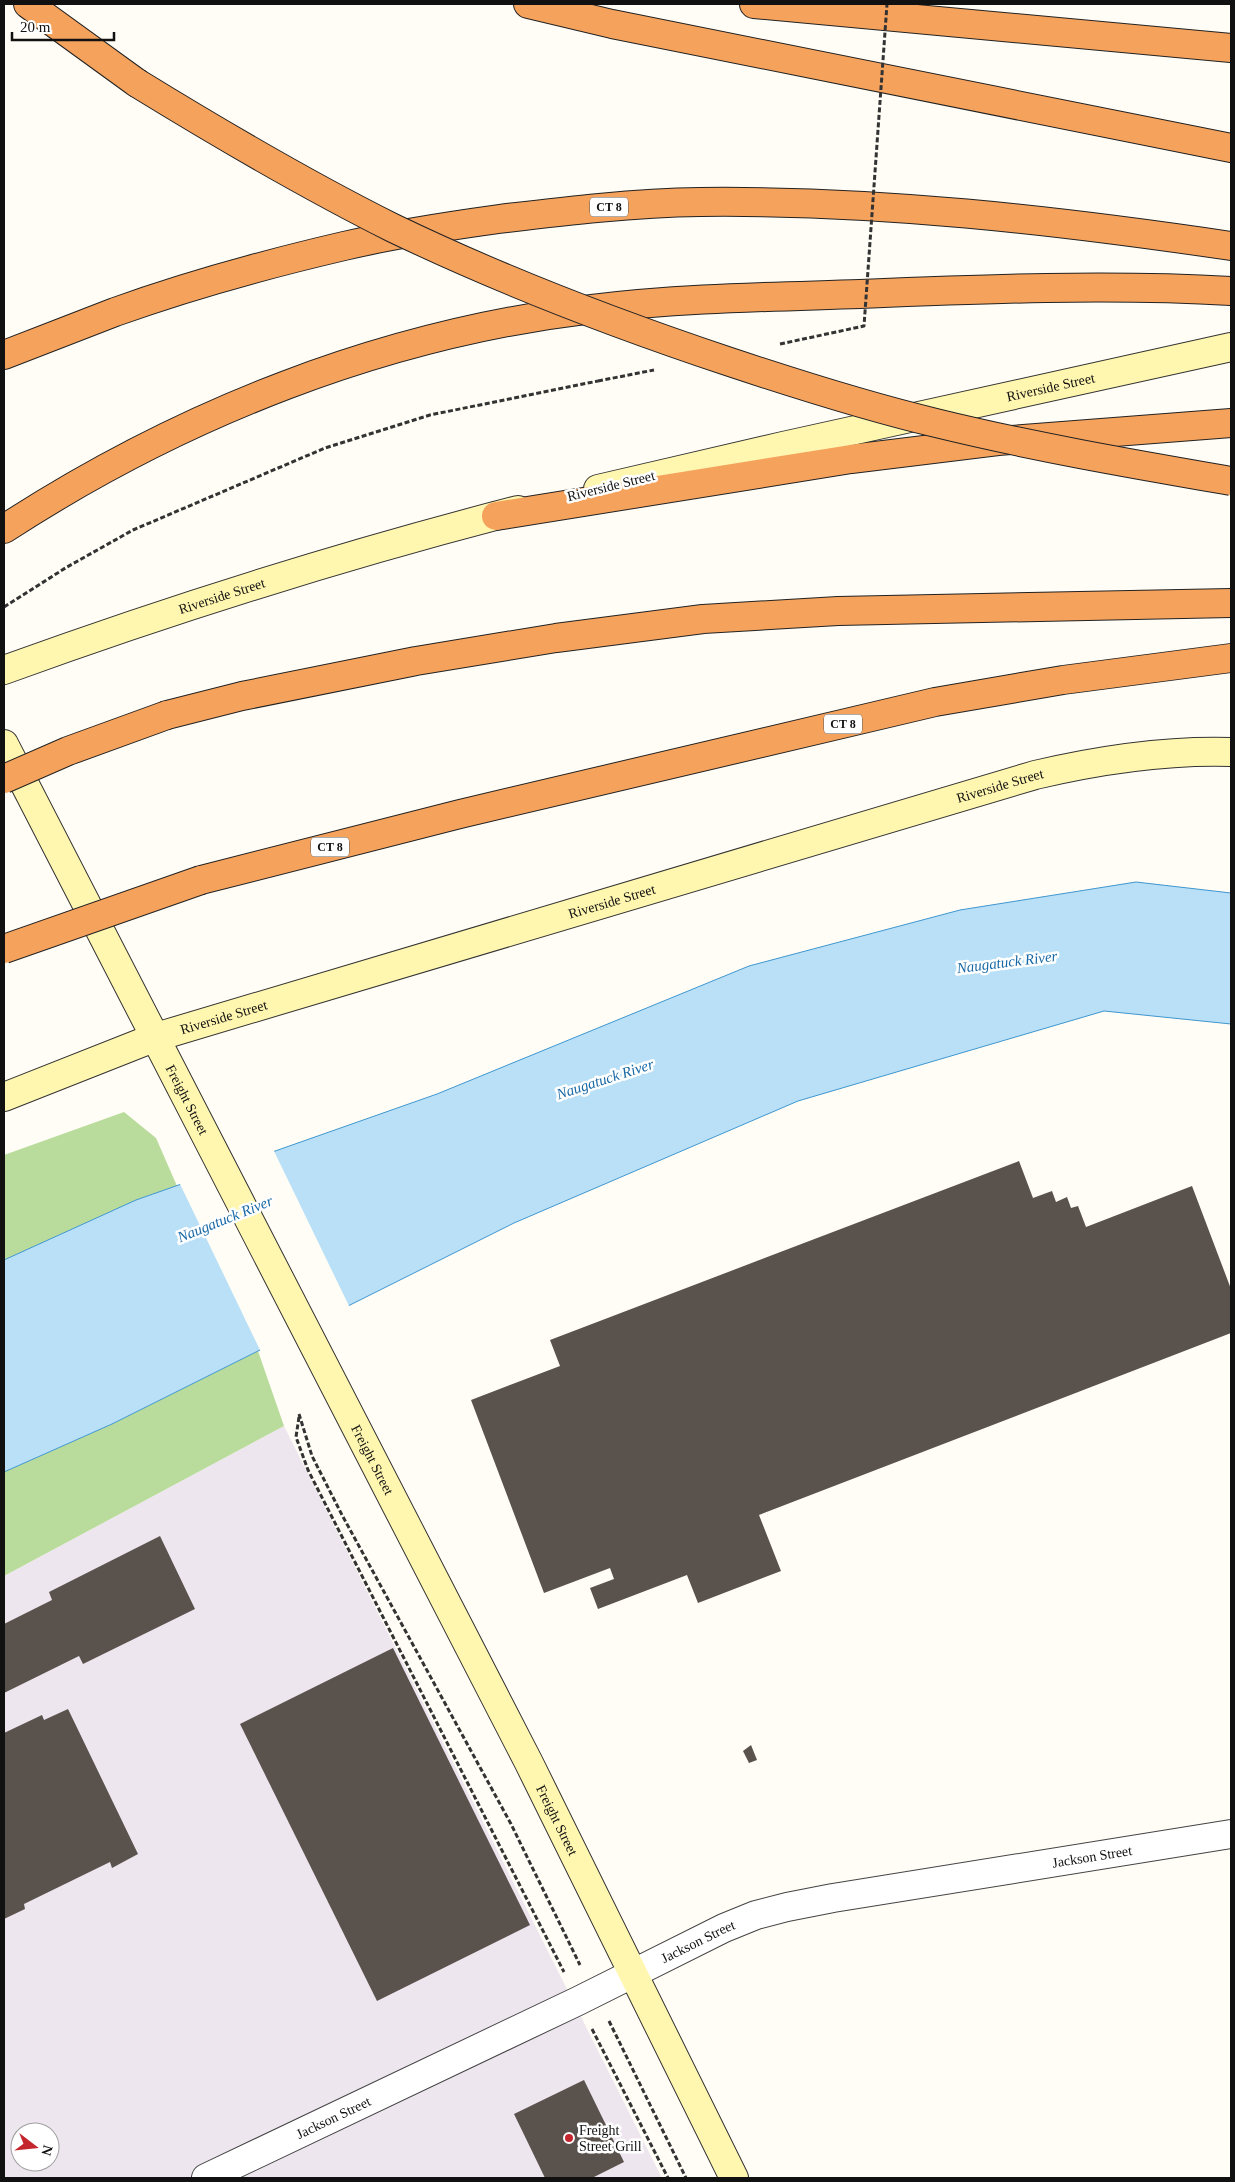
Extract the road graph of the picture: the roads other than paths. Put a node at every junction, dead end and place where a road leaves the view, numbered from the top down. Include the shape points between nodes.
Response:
1 (28, 4) edge
2 (528, 4) edge
3 (754, 4) edge
4 (1231, 48) edge
5 (1231, 148) edge
6 (1231, 246) edge
7 (1231, 291) edge
8 (1231, 348) edge
9 (4, 355) edge
10 (1231, 423) edge
11 (1231, 481) edge
12 (496, 516) junction
13 (4, 529) edge
14 (1231, 603) edge
15 (1231, 658) edge
16 (4, 670) edge
17 (4, 744) edge
18 (1231, 752) edge
19 (4, 779) edge
20 (4, 949) edge
21 (156, 1038) junction
22 (4, 1097) edge
23 (1231, 1834) edge
24 (633, 1974) junction
25 (206, 2178) edge
26 (734, 2178) edge

1 - 11 highway, bridge via 137,83 223,136 393,228 569,305 841,398 1033,445
2 - 5 highway via 612,24
3 - 4 highway
6 - 9 highway, CT 8 via 1057,222 937,210 816,203 697,202 575,210 458,225 357,243 242,272 116,312
7 - 13 highway via 1117,288 924,291 650,302 449,335 269,391 148,445 74,484
8 - 12 main road, Riverside Street via 640,478
10 - 12 highway via 998,440 850,459
12 - 16 main road, Riverside Street via 175,611
14 - 19 highway, bridge via 838,611 694,620 556,638 416,661 242,696 167,716 76,748
15 - 20 highway, CT 8, bridge via 1063,680 935,702 460,814 201,880
17 - 21 main road, Freight Street
18 - 21 main road, Riverside Street via 1160,754 1093,761 1035,775
21 - 22 main road, Riverside Street
21 - 24 main road, Freight Street via 529,1764
23 - 24 street, Jackson Street via 787,1907 724,1928
24 - 25 street, Jackson Street
24 - 26 main road, Freight Street

